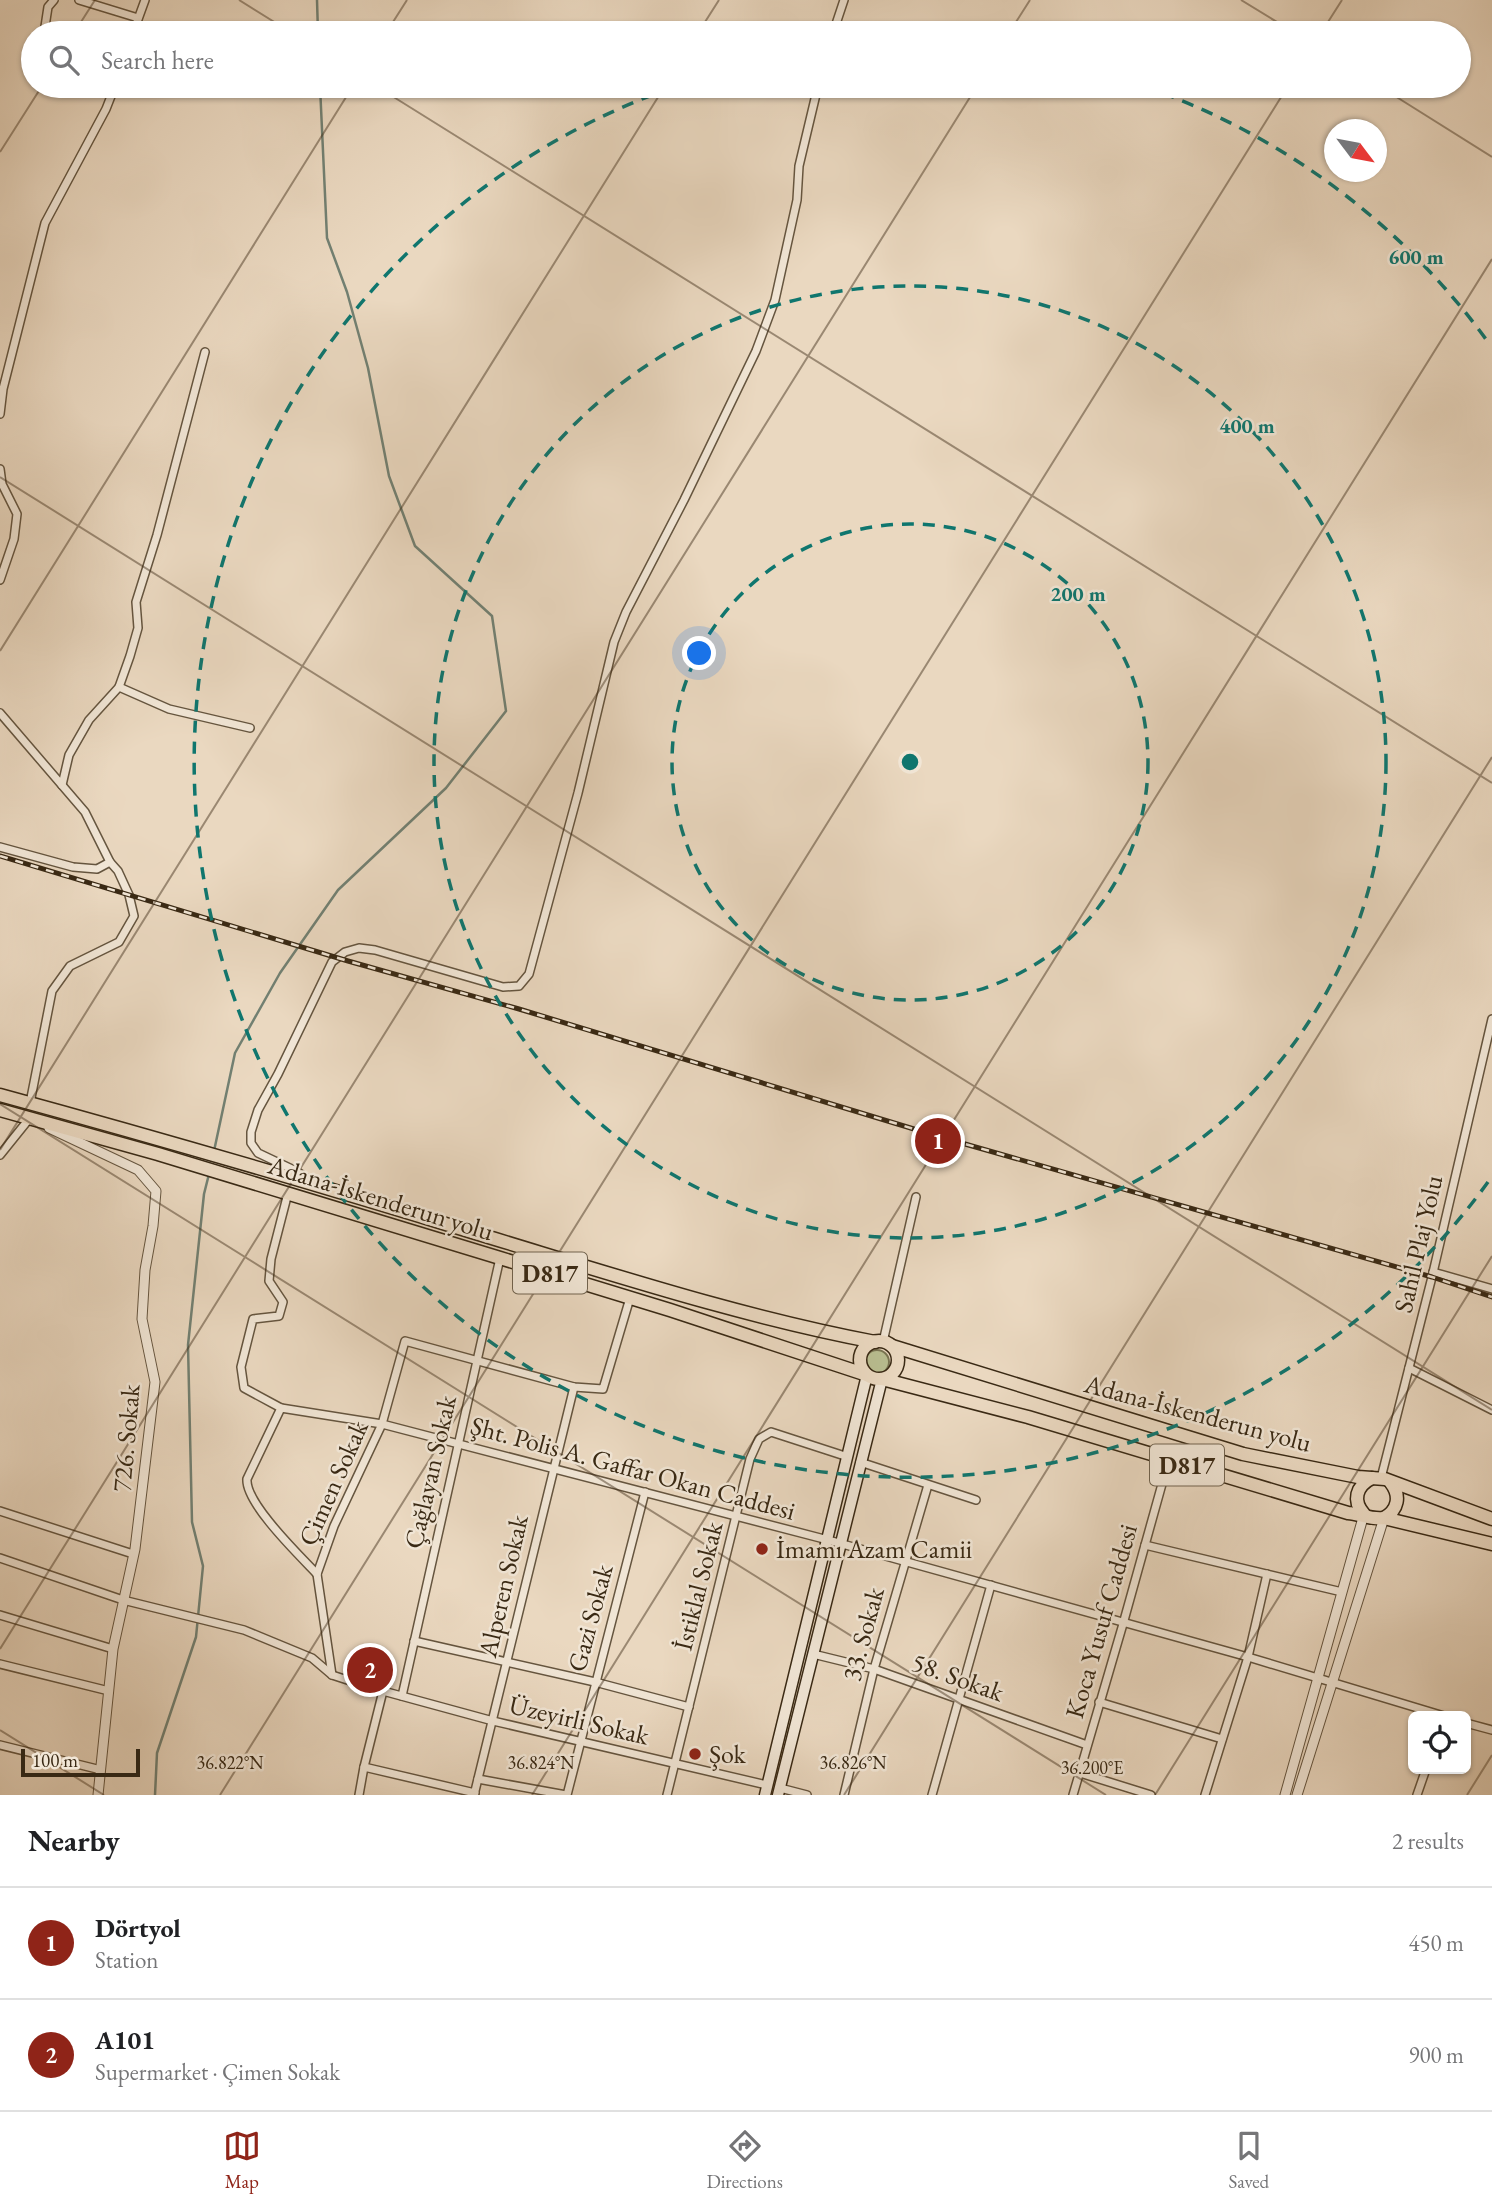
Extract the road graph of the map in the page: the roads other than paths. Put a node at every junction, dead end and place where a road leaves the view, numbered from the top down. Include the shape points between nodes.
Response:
1 (54, 0) edge
2 (79, 0) edge
3 (145, 0) edge
4 (844, 0) edge
5 (138, 19) joint
6 (46, 21) edge
7 (837, 21) edge
8 (110, 98) edge
9 (815, 98) edge
10 (205, 352) dead end
11 (0, 414) edge
12 (0, 469) edge
13 (0, 580) edge
14 (119, 687) junction
15 (0, 713) edge
16 (250, 728) dead end
17 (62, 785) junction
18 (0, 847) edge
19 (110, 862) junction
20 (1492, 1019) edge
21 (0, 1094) edge
22 (30, 1103) junction
23 (0, 1110) edge
24 (29, 1119) junction
25 (0, 1155) edge
26 (314, 1184) junction
27 (288, 1193) junction
28 (916, 1196) dead end
29 (500, 1258) junction
30 (1433, 1272) junction
31 (1492, 1289) edge
32 (630, 1298) junction
33 (883, 1343) junction
34 (477, 1360) junction
35 (1409, 1368) junction
36 (867, 1375) junction
37 (883, 1379) junction
38 (574, 1387) junction
39 (281, 1408) junction
40 (1492, 1410) edge
41 (382, 1424) junction
42 (457, 1444) junction
43 (848, 1457) junction
44 (1168, 1459) junction
45 (860, 1462) junction
46 (553, 1468) junction
47 (1381, 1480) junction
48 (928, 1485) junction
49 (645, 1492) junction
50 (976, 1500) dead end
51 (0, 1511) edge
52 (1364, 1514) junction
53 (737, 1516) junction
54 (1384, 1518) junction
55 (1492, 1519) edge
56 (828, 1540) junction
57 (1492, 1544) edge
58 (840, 1545) junction
59 (1145, 1545) junction
60 (133, 1554) junction
61 (0, 1558) edge
62 (905, 1561) junction
63 (317, 1574) junction
64 (1266, 1574) junction
65 (990, 1585) junction
66 (1342, 1592) junction
67 (123, 1600) junction
68 (0, 1615) edge
69 (1124, 1624) junction
70 (414, 1641) junction
71 (113, 1649) junction
72 (813, 1654) junction
73 (1248, 1657) junction
74 (507, 1661) junction
75 (0, 1664) edge
76 (874, 1669) junction
77 (332, 1675) junction
78 (1318, 1678) junction
79 (595, 1682) junction
80 (1331, 1683) junction
81 (109, 1691) junction
82 (383, 1691) junction
83 (402, 1696) junction
84 (959, 1701) junction
85 (1099, 1702) junction
86 (689, 1707) junction
87 (1426, 1711) edge
88 (492, 1721) junction
89 (1471, 1724) edge
90 (1492, 1730) edge
91 (1222, 1739) junction
92 (580, 1741) junction
93 (0, 1745) edge
94 (1087, 1745) junction
95 (674, 1764) junction
96 (364, 1768) junction
97 (101, 1770) junction
98 (1080, 1773) junction
99 (1424, 1774) edge
100 (478, 1779) junction
101 (766, 1790) edge
102 (779, 1792) edge
103 (475, 1794) edge
104 (98, 1795) edge
105 (359, 1795) edge
106 (567, 1795) edge
107 (667, 1795) edge
108 (807, 1795) edge
109 (844, 1795) edge
110 (932, 1795) edge
111 (1073, 1795) edge
112 (1151, 1795) edge
113 (1205, 1795) edge
114 (1285, 1795) edge
115 (1297, 1795) edge
116 (1417, 1795) edge

1 - 6 street
2 - 5 street
3 - 5 street
4 - 7 street
8 - 11 street via 45,223
9 - 26 street via 775,300 756,351 614,642 529,974 519,986 503,987 391,953 359,948 332,962 251,1132 258,1153
10 - 14 street via 136,602 138,628
12 - 13 street via 17,514
14 - 16 street via 169,709
14 - 17 street via 89,720 69,755
15 - 17 street
17 - 19 street via 85,812
18 - 19 street via 73,867 97,869
19 - 22 street via 129,895 134,916 119,942 70,966 52,991
20 - 30 street, Sahil Plaj Yolu
21 - 22 highway, D817
22 - 24 highway
22 - 26 highway, D817
23 - 24 highway, Adana-İskenderun yolu / D817
24 - 25 street
24 - 27 highway, Adana-İskenderun yolu / D817
24 - 60 street, 726. Sokak via 138,1170 156,1191 142,1319 155,1382
26 - 33 highway, D817 via 675,1293
27 - 29 highway, Adana-İskenderun yolu / D817
27 - 39 street, Şht. Polis A. Gaffar Okan Caddesi via 269,1281 283,1302 279,1316 253,1319 241,1367 244,1388
28 - 33 street
29 - 32 highway, Adana-İskenderun yolu / D817
29 - 34 street, Çağlayan Sokak
30 - 31 street
30 - 35 street, Sahil Plaj Yolu
32 - 36 highway, Adana-İskenderun yolu / D817
32 - 38 street via 603,1389
33 - 36 highway via 864,1348 860,1365
33 - 37 highway via 896,1352 897,1364
33 - 47 highway, Adana-İskenderun yolu / D817 via 1243,1454
34 - 38 street
34 - 41 street, Çimen Sokak via 405,1341
34 - 42 street, Çağlayan Sokak
35 - 40 street
35 - 47 street, Sahil Plaj Yolu
36 - 37 highway
36 - 43 main road
37 - 44 highway, Adana-İskenderun yolu / D817
37 - 45 main road
38 - 46 street, Alperen Sokak
39 - 41 street, Şht. Polis A. Gaffar Okan Caddesi
39 - 63 street via 246,1486 262,1514
41 - 42 street, Şht. Polis A. Gaffar Okan Caddesi
41 - 63 street, Çimen Sokak
42 - 46 street, Şht. Polis A. Gaffar Okan Caddesi
42 - 70 street, Çağlayan Sokak
43 - 53 street, İstiklal Sokak via 771,1432 759,1439 750,1460
43 - 56 main road
44 - 52 highway, Adana-İskenderun yolu / D817
44 - 59 street, Koca Yusuf Caddesi
45 - 48 street
45 - 58 main road
46 - 49 street, Şht. Polis A. Gaffar Okan Caddesi
46 - 74 street, Alperen Sokak
47 - 52 highway via 1361,1485 1357,1504
47 - 54 highway via 1395,1489 1397,1502
47 - 55 highway, Adana-İskenderun yolu / D817
48 - 50 street
48 - 62 street, 33. Sokak
49 - 53 street, Şht. Polis A. Gaffar Okan Caddesi
49 - 79 street, Gazi Sokak
51 - 60 street
52 - 54 highway, Adana-İskenderun yolu / D817
52 - 66 street
53 - 56 street, Şht. Polis A. Gaffar Okan Caddesi
53 - 86 street, İstiklal Sokak
54 - 57 highway, Adana-İskenderun yolu / D817
54 - 80 street
56 - 58 street, Şht. Polis A. Gaffar Okan Caddesi
56 - 101 main road
58 - 62 street, Şht. Polis A. Gaffar Okan Caddesi
58 - 72 main road
59 - 64 street
59 - 69 street, Koca Yusuf Caddesi
60 - 67 street, 726. Sokak
61 - 67 street
62 - 65 street, Şht. Polis A. Gaffar Okan Caddesi
62 - 76 street, 33. Sokak
63 - 77 street, Çimen Sokak
64 - 66 street
64 - 73 street
65 - 69 street, Şht. Polis A. Gaffar Okan Caddesi
65 - 84 street
66 - 78 street
67 - 71 street, 726. Sokak
67 - 77 street via 244,1630 313,1658
68 - 71 street
69 - 73 street, Şht. Polis A. Gaffar Okan Caddesi
69 - 85 street, Koca Yusuf Caddesi
70 - 74 street
70 - 83 street, Çağlayan Sokak
71 - 81 street, 726. Sokak
72 - 76 street, 58. Sokak
72 - 102 main road
73 - 78 street, Şht. Polis A. Gaffar Okan Caddesi
73 - 91 street
74 - 79 street
74 - 88 street, Alperen Sokak
75 - 81 street
76 - 84 street, 58. Sokak
76 - 109 street, 33. Sokak
77 - 82 street
78 - 80 street, Şht. Polis A. Gaffar Okan Caddesi
78 - 114 street
79 - 86 street
79 - 92 street, Gazi Sokak
80 - 87 street, Şht. Polis A. Gaffar Okan Caddesi
80 - 115 street
81 - 97 street, 726. Sokak
82 - 83 street, Üzeyirli Sokak
82 - 96 street
83 - 88 street, Üzeyirli Sokak
84 - 94 street, 58. Sokak
84 - 110 street
85 - 91 street
85 - 94 street, Koca Yusuf Caddesi
86 - 95 street, İstiklal Sokak
88 - 92 street, Üzeyirli Sokak
88 - 100 street, Alperen Sokak
89 - 90 street
91 - 113 street
92 - 95 street, Üzeyirli Sokak
92 - 106 street, Gazi Sokak
93 - 97 street
94 - 98 street, Koca Yusuf Caddesi
95 - 101 street, Üzeyirli Sokak
95 - 107 street, İstiklal Sokak
96 - 103 street
96 - 105 street
97 - 104 street, 726. Sokak
98 - 111 street, Koca Yusuf Caddesi
98 - 112 street
99 - 116 street
100 - 103 street, Alperen Sokak
100 - 106 street
101 - 102 main road
102 - 108 street

